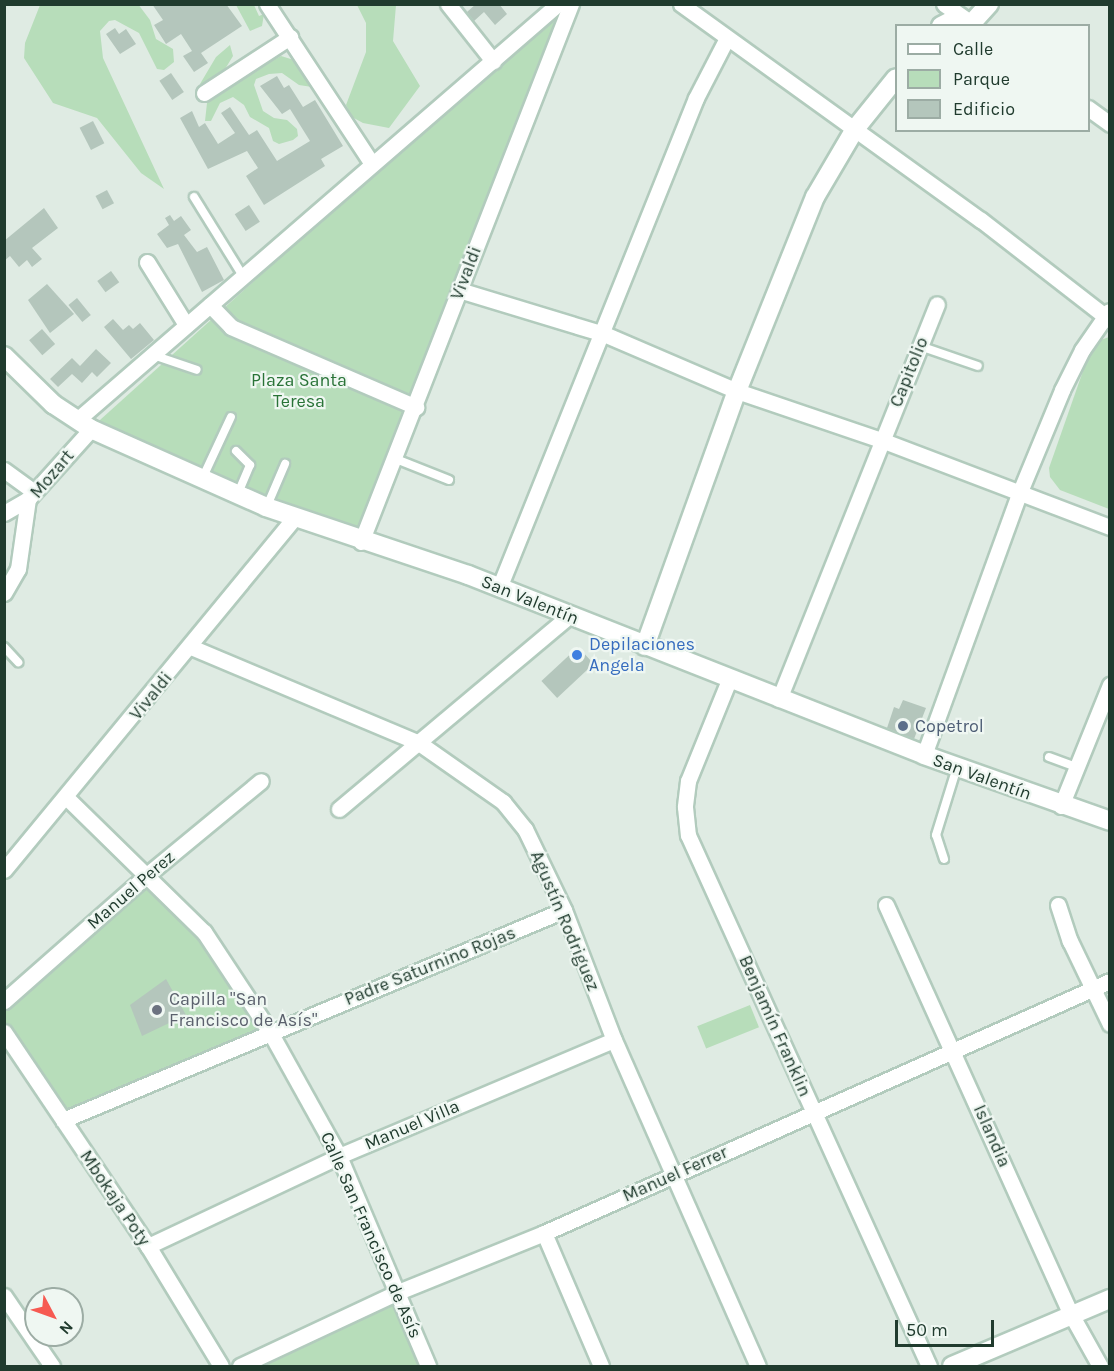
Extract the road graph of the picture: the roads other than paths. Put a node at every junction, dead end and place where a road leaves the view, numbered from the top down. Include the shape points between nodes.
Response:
1 (267, 4) edge
2 (448, 4) edge
3 (558, 4) edge
4 (571, 4) edge
5 (681, 4) edge
6 (944, 4) edge
7 (989, 4) edge
8 (945, 24) edge
9 (967, 24) edge
10 (971, 24) edge
11 (973, 24) edge
12 (290, 37) junction
13 (726, 40) junction
14 (493, 61) junction
15 (895, 80) edge
16 (204, 93) dead end
17 (1090, 109) edge
18 (1110, 124) edge
19 (855, 129) junction
20 (372, 164) junction
21 (194, 197) dead end
22 (147, 262) dead end
23 (243, 276) junction
24 (459, 290) junction
25 (210, 304) junction
26 (938, 304) dead end
27 (1108, 316) edge
28 (186, 325) junction
29 (604, 334) junction
30 (920, 346) junction
31 (152, 355) junction
32 (4, 356) edge
33 (978, 366) dead end
34 (197, 370) dead end
35 (737, 391) junction
36 (416, 407) junction
37 (231, 417) dead end
38 (84, 424) junction
39 (881, 440) junction
40 (236, 451) dead end
41 (396, 459) junction
42 (285, 464) dead end
43 (4, 470) edge
44 (202, 479) junction
45 (449, 480) dead end
46 (237, 494) junction
47 (1019, 494) junction
48 (31, 495) junction
49 (266, 507) junction
50 (4, 513) edge
51 (294, 518) junction
52 (1110, 527) edge
53 (361, 542) junction
54 (500, 588) junction
55 (4, 593) edge
56 (569, 616) junction
57 (645, 646) junction
58 (4, 647) edge
59 (191, 647) junction
60 (18, 662) dead end
61 (729, 680) junction
62 (1110, 685) edge
63 (779, 699) junction
64 (419, 743) junction
65 (924, 755) junction
66 (1049, 756) dead end
67 (957, 767) junction
68 (1076, 767) junction
69 (261, 781) dead end
70 (67, 798) junction
71 (1061, 806) junction
72 (339, 809) dead end
73 (1110, 821) edge
74 (944, 859) dead end
75 (4, 870) edge
76 (148, 874) junction
77 (886, 905) dead end
78 (1058, 905) dead end
79 (564, 910) junction
80 (1110, 981) edge
81 (1094, 989) junction
82 (4, 1001) edge
83 (1110, 1024) edge
84 (4, 1032) edge
85 (270, 1032) junction
86 (614, 1040) junction
87 (956, 1053) junction
88 (815, 1114) junction
89 (63, 1120) junction
90 (339, 1156) junction
91 (673, 1174) junction
92 (544, 1233) junction
93 (148, 1246) junction
94 (398, 1292) junction
95 (4, 1296) edge
96 (1110, 1299) edge
97 (1072, 1316) junction
98 (52, 1366) edge
99 (221, 1366) edge
100 (240, 1366) edge
101 (428, 1366) edge
102 (601, 1366) edge
103 (758, 1366) edge
104 (929, 1366) edge
105 (952, 1366) edge
106 (1100, 1366) edge

1 - 12 street
2 - 14 street
3 - 14 street, Mozart
4 - 24 street, Vivaldi
5 - 13 street
6 - 10 street
7 - 11 main road
8 - 9 main road
12 - 16 street
12 - 20 street
13 - 19 street
13 - 29 street via 696,98
14 - 20 street, Mozart
15 - 19 main road
17 - 18 street
19 - 27 street
19 - 35 main road via 815,197
20 - 23 street, Mozart
21 - 23 lane
22 - 28 street
23 - 25 street, Mozart
24 - 29 street
24 - 36 street, Vivaldi
25 - 28 street, Mozart
25 - 36 street via 231,327
26 - 30 street, Capitolio
27 - 47 street via 1082,350 1062,390
28 - 31 street, Mozart
29 - 35 street
29 - 54 street
30 - 33 lane
30 - 39 street, Capitolio
31 - 34 lane
31 - 38 street, Mozart
32 - 38 main road, San Valentín via 53,404
35 - 39 street
35 - 57 main road
36 - 41 street, Vivaldi
37 - 44 lane
38 - 44 main road, San Valentín
38 - 48 street, Mozart
39 - 47 street
39 - 63 street, Capitolio
40 - 46 lane via 250,465
41 - 45 lane
41 - 53 street, Vivaldi
42 - 49 lane
43 - 48 street
44 - 46 main road, San Valentín
46 - 49 main road, San Valentín
47 - 52 street
47 - 65 street
48 - 50 street
48 - 55 street, Mozart via 18,569
49 - 51 main road, San Valentín
51 - 53 main road, San Valentín
51 - 59 street, Vivaldi
53 - 54 main road, San Valentín
54 - 56 main road, San Valentín
56 - 57 main road, San Valentín
56 - 64 street
57 - 61 main road, San Valentín
58 - 60 lane
59 - 64 street, Agustín Rodriguez
59 - 70 street, Vivaldi
61 - 63 main road, San Valentín
61 - 88 street, Benjamín Franklin via 687,781 688,835
62 - 68 street
63 - 65 main road, San Valentín
64 - 72 street
64 - 79 street, Agustín Rodriguez via 503,802 525,829
65 - 67 main road, San Valentín
66 - 68 lane
67 - 71 main road, San Valentín
67 - 74 lane via 936,835
68 - 71 street
69 - 76 street, Manuel Perez
70 - 75 street, Vivaldi
70 - 76 street, Calle San Francisco de Asís
71 - 73 main road, San Valentín
76 - 82 street, Manuel Perez
76 - 85 street, Calle San Francisco de Asís via 204,932
77 - 87 street, Islandia
78 - 81 street via 1070,941
79 - 85 street, Padre Saturnino Rojas
79 - 86 street, Agustín Rodriguez
80 - 81 street, Manuel Ferrer
81 - 83 street
81 - 87 street, Manuel Ferrer
84 - 89 street, Mbokaja Poty
85 - 89 street, Padre Saturnino Rojas
85 - 90 street, Calle San Francisco de Asís
86 - 90 street, Manuel Villa
86 - 91 street, Agustín Rodriguez
87 - 88 street, Manuel Ferrer
87 - 97 street, Islandia
88 - 91 street, Manuel Ferrer
88 - 104 street, Benjamín Franklin
89 - 93 street, Mbokaja Poty
90 - 93 street, Manuel Villa
90 - 94 street, Calle San Francisco de Asís
91 - 92 street, Manuel Ferrer
91 - 103 street, Agustín Rodriguez
92 - 94 street, Manuel Ferrer
92 - 102 street
93 - 99 street, Mbokaja Poty
94 - 100 street, Manuel Ferrer
94 - 101 street, Calle San Francisco de Asís
95 - 98 street
96 - 97 main road
97 - 105 main road
97 - 106 street, Islandia

